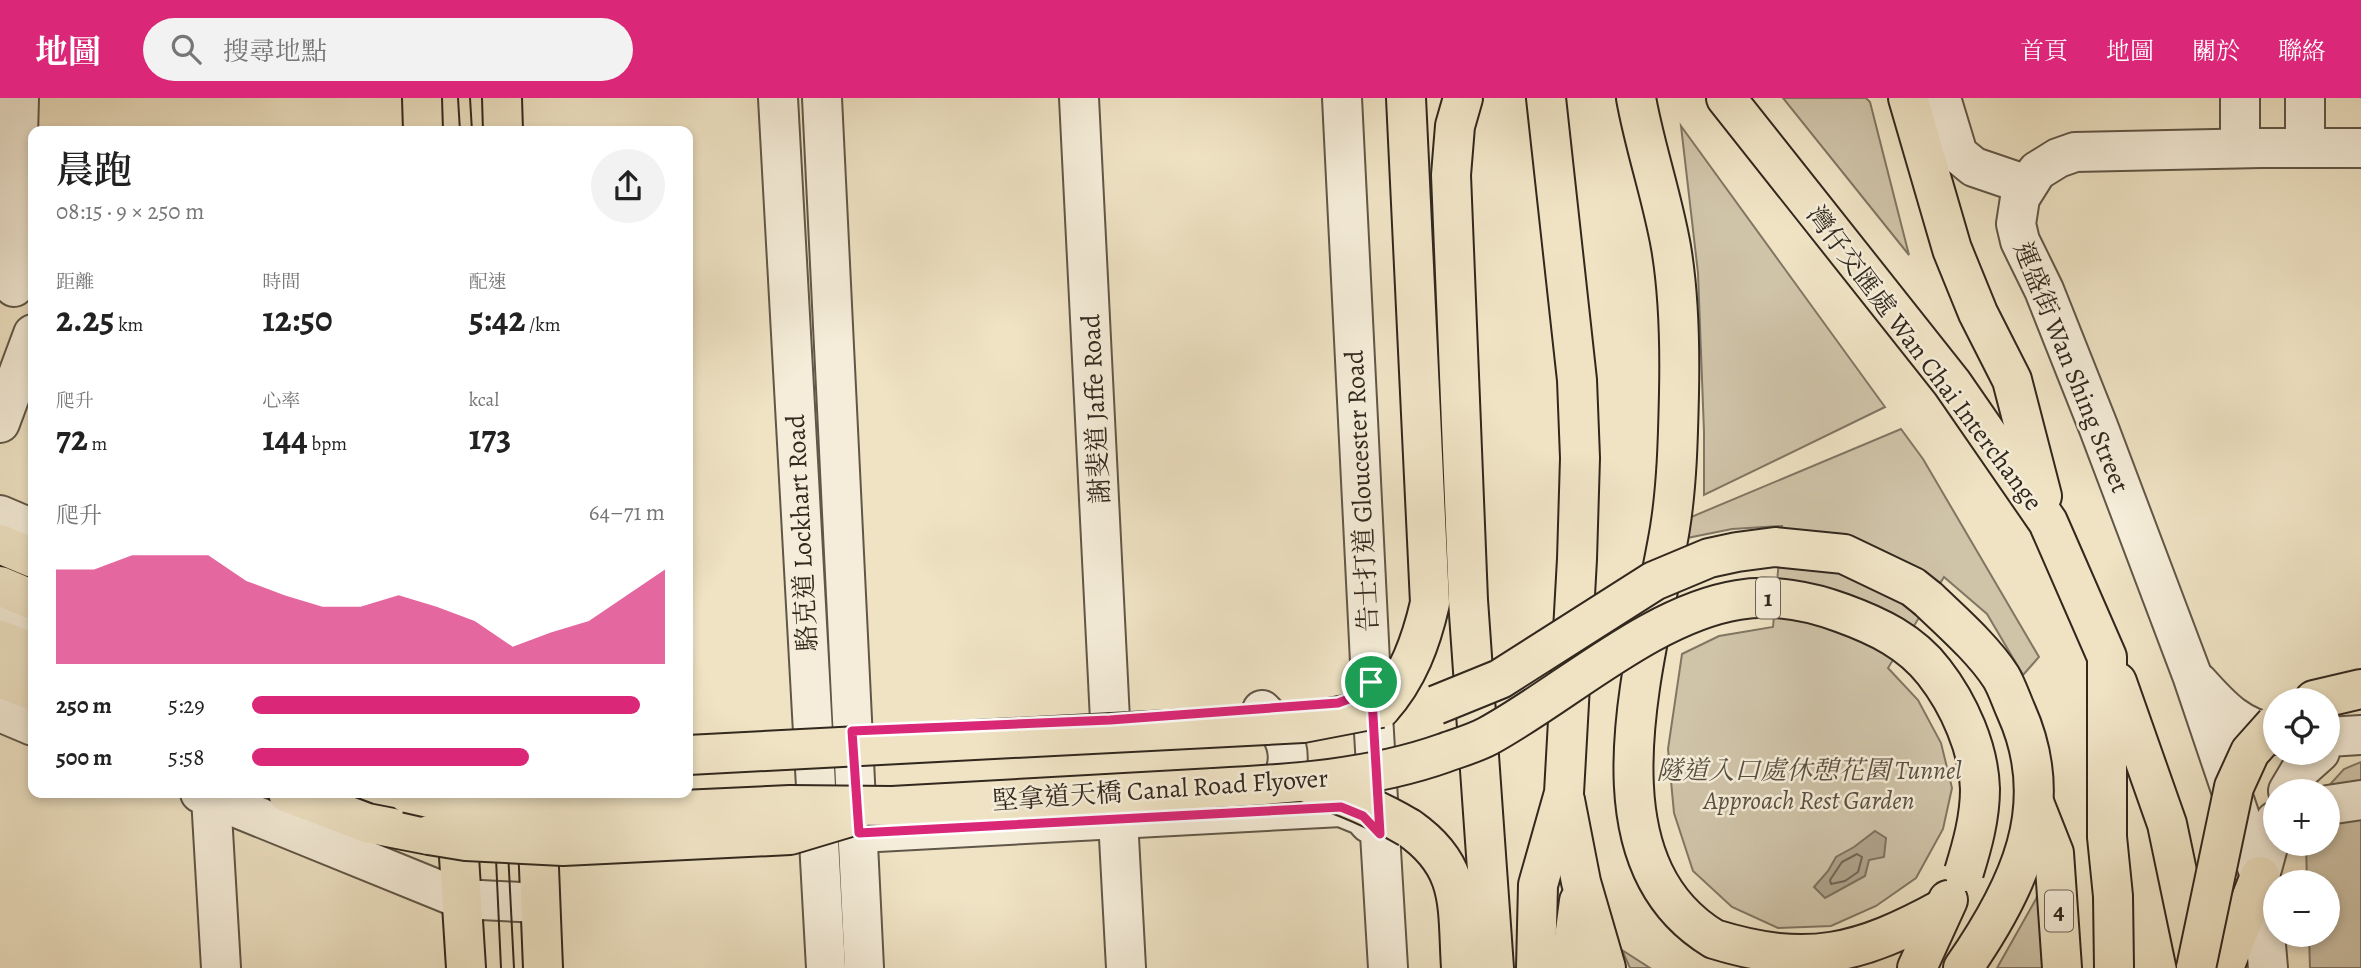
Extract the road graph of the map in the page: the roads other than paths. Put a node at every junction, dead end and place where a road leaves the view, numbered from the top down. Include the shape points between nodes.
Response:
1 (19, 98) edge
2 (422, 98) edge
3 (502, 98) edge
4 (778, 98) edge
5 (822, 98) edge
6 (1079, 98) edge
7 (1342, 98) edge
8 (1406, 98) edge
9 (1463, 98) edge
10 (1546, 98) edge
11 (1636, 98) edge
12 (1726, 98) edge
13 (2240, 98) edge
14 (2305, 98) edge
15 (1921, 102) edge
16 (424, 126) edge
17 (503, 126) edge
18 (2240, 148) junction
19 (2305, 148) junction
20 (2361, 148) edge
21 (2027, 185) junction
22 (16, 287) edge
23 (28, 347) edge
24 (0, 423) edge
25 (0, 515) edge
26 (2048, 522) junction
27 (28, 527) edge
28 (0, 544) edge
29 (28, 556) edge
30 (0, 586) edge
31 (28, 598) edge
32 (0, 612) edge
33 (28, 623) edge
34 (0, 640) edge
35 (28, 651) edge
36 (2107, 657) junction
37 (2192, 675) junction
38 (0, 678) edge
39 (28, 689) edge
40 (2361, 689) edge
41 (2340, 694) edge
42 (1376, 695) junction
43 (1262, 710) junction
44 (0, 712) edge
45 (1110, 720) junction
46 (28, 724) edge
47 (852, 731) junction
48 (2263, 731) edge
49 (811, 732) junction
50 (2263, 737) edge
51 (693, 738) edge
52 (693, 755) edge
53 (2306, 765) edge
54 (2295, 779) edge
55 (1305, 783) junction
56 (1564, 793) junction
57 (206, 798) edge
58 (213, 798) edge
59 (301, 798) edge
60 (397, 798) edge
61 (429, 798) edge
62 (455, 798) edge
63 (536, 798) edge
64 (2361, 800) edge
65 (2340, 803) edge
66 (892, 806) junction
67 (2035, 806) junction
68 (1256, 811) junction
69 (1118, 819) junction
70 (859, 833) junction
71 (1380, 834) junction
72 (818, 837) junction
73 (538, 849) junction
74 (459, 850) junction
75 (2265, 856) edge
76 (2260, 876) junction
77 (1581, 882) junction
78 (461, 899) junction
79 (540, 904) junction
80 (1944, 908) junction
81 (2236, 960) edge
82 (221, 968) edge
83 (466, 968) edge
84 (543, 968) edge
85 (826, 968) edge
86 (864, 968) edge
87 (1126, 968) edge
88 (1388, 968) edge
89 (1461, 968) edge
90 (1494, 968) edge
91 (1536, 968) edge
92 (1570, 968) edge
93 (1606, 968) edge
94 (1917, 968) edge
95 (1963, 968) edge
96 (2062, 968) edge
97 (2114, 968) edge
98 (2197, 968) edge
99 (2268, 968) edge

1 - 22 street
2 - 16 main road
3 - 17 main road
4 - 49 street, 駱克道 Lockhart Road
5 - 47 street, 駱克道 Lockhart Road
6 - 45 street, 謝斐道 Jaffe Road
7 - 42 street, 告士打道 Gloucester Road
8 - 42 main road via 1430,603 1421,640 1394,694
9 - 90 main road via 1455,126 1451,175 1468,600
10 - 56 main road via 1577,380 1580,458
11 - 80 main road via 1671,248 1679,392 1670,526 1633,759 1636,812 1647,855 1669,898 1692,923 1736,951 1773,965 1804,967 1846,959
12 - 26 main road, 灣仔交匯處 Wan Chai Interchange via 1951,383
13 - 18 street
14 - 19 street
15 - 21 street via 1958,153 1974,167
15 - 26 main road via 1952,248 2012,380
18 - 19 street, 運盛街 Wan Shing Street
18 - 21 street, 運盛街 Wan Shing Street via 2075,152 2047,164
19 - 20 street, 運盛街 Wan Shing Street
21 - 37 street, 運盛街 Wan Shing Street via 2015,224 2020,241 2098,426
23 - 24 street
25 - 27 street
26 - 36 main road, 灣仔交匯處 Wan Chai Interchange
28 - 29 main road
30 - 31 main road
32 - 33 street
34 - 35 main road
36 - 97 main road, 灣仔交匯處 Wan Chai Interchange
36 - 98 main road via 2166,824
37 - 48 street via 2224,711
37 - 76 street, 運盛街 Wan Shing Street
38 - 39 main road
40 - 41 main road
42 - 43 street
42 - 52 main road, 1, bridge via 1303,723
42 - 67 main road, 1, bridge via 1436,705 1500,680 1635,592 1709,558 1775,547 1844,554 1913,587 1963,632 2001,677 2026,732
42 - 71 street, 告士打道 Gloucester Road
43 - 45 street
43 - 68 street via 1276,723 1289,757 1276,792
44 - 46 street
45 - 47 street
47 - 70 street, 駱克道 Lockhart Road
49 - 51 street
49 - 72 street, 駱克道 Lockhart Road
50 - 98 main road, bridge via 2250,752 2234,788
53 - 54 street
55 - 66 main road, 堅拿道天橋 Canal Road Flyover / 1, bridge
55 - 80 main road, 堅拿道天橋 Canal Road Flyover / 1, bridge via 1409,764 1486,737 1685,616 1740,600 1809,604 1859,619 1900,640 1930,666 1957,709 1970,740 1980,789 1976,832 1964,872
55 - 89 main road, bridge via 1387,815 1437,850 1457,899
56 - 77 main road
56 - 91 main road via 1538,885
57 - 82 street
58 - 78 street
59 - 66 main road, bridge via 388,828 466,841 563,846 790,835
60 - 74 street via 441,825
61 - 66 main road, 堅拿道天橋 Canal Road Flyover / 1, bridge via 550,816 790,805
62 - 74 main road
63 - 73 main road
64 - 65 street
67 - 95 main road, 1 via 2032,830 2010,891
67 - 96 main road, 4 via 2054,853
68 - 69 street
68 - 71 street via 1341,807 1363,816
69 - 70 street
69 - 87 street
70 - 86 street, 駱克道 Lockhart Road
71 - 88 street, 告士打道 Gloucester Road
72 - 73 street
72 - 85 street, 駱克道 Lockhart Road
73 - 79 main road
74 - 78 main road
75 - 76 street
76 - 81 main road
76 - 99 street
77 - 92 main road
77 - 93 main road
78 - 79 street
78 - 83 main road
79 - 84 main road
80 - 94 main road, 1

